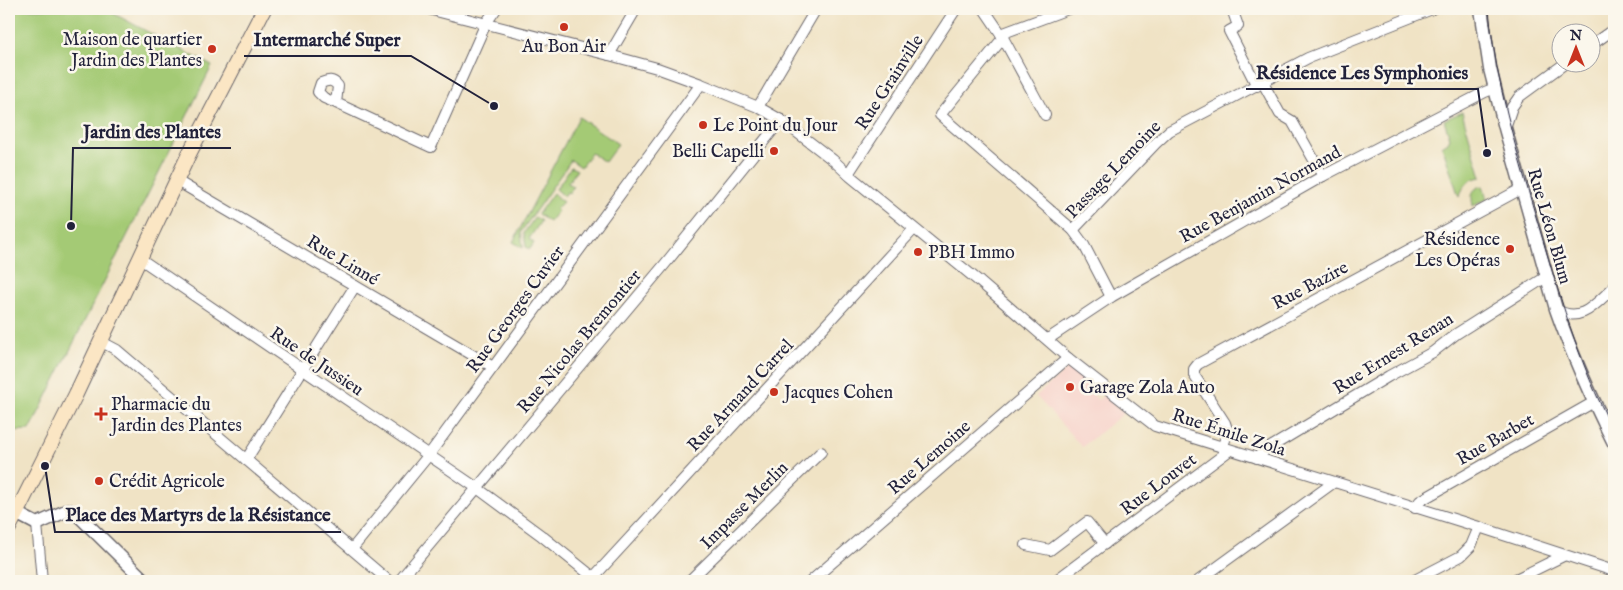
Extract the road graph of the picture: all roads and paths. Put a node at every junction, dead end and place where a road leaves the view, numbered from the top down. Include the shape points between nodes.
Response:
1 (264, 9) edge
2 (428, 9) edge
3 (496, 9) edge
4 (636, 9) edge
5 (816, 9) edge
6 (956, 9) edge
7 (984, 9) edge
8 (1045, 9) edge
9 (1068, 9) edge
10 (1232, 9) edge
11 (1432, 9) edge
12 (1481, 9) edge
13 (1032, 22) junction
14 (486, 23) junction
15 (1614, 29) edge
16 (1002, 36) junction
17 (1600, 39) edge
18 (609, 55) junction
19 (1553, 72) edge
20 (700, 84) junction
21 (1260, 84) junction
22 (1495, 88) junction
23 (336, 103) dead end
24 (758, 107) junction
25 (1045, 116) dead end
26 (781, 120) junction
27 (1504, 128) junction
28 (848, 174) junction
29 (1323, 176) junction
30 (177, 181) junction
31 (1521, 189) junction
32 (914, 229) junction
33 (1073, 230) junction
34 (139, 258) junction
35 (1546, 277) junction
36 (355, 286) junction
37 (1614, 287) edge
38 (1111, 297) junction
39 (1556, 309) junction
40 (1048, 339) junction
41 (100, 341) junction
42 (1068, 358) junction
43 (492, 367) junction
44 (303, 371) junction
45 (1594, 402) junction
46 (1614, 443) edge
47 (1226, 449) junction
48 (821, 452) dead end
49 (428, 456) junction
50 (1257, 458) junction
51 (246, 460) junction
52 (1333, 483) junction
53 (477, 488) junction
54 (1415, 508) junction
55 (12, 511) edge
56 (36, 524) junction
57 (1479, 527) junction
58 (9, 528) edge
59 (1105, 544) junction
60 (1026, 545) dead end
61 (352, 549) junction
62 (1563, 556) junction
63 (1614, 571) edge
64 (594, 580) edge
65 (42, 581) edge
66 (145, 581) edge
67 (389, 581) edge
68 (398, 581) edge
69 (689, 581) edge
70 (811, 581) edge
71 (1055, 581) edge
72 (1198, 581) edge
73 (1413, 581) edge
74 (1512, 581) edge

1 - 30 main road
2 - 14 street, Rue Émile Zola
3 - 14 street
4 - 18 street
5 - 24 street
6 - 28 street, Rue Grainville
7 - 16 street
8 - 13 street
9 - 13 street
10 - 21 street via 1238,26 1229,32
11 - 21 street, Passage Lemoine via 1308,58
12 - 22 street, Rue Léon Blum
13 - 16 street
14 - 18 street, Rue Émile Zola
14 - 23 street via 431,147
15 - 17 street
16 - 25 street
16 - 33 street via 940,116
18 - 20 street, Rue Émile Zola
19 - 27 street via 1519,97
20 - 24 street, Rue Émile Zola
20 - 43 street, Rue Georges Cuvier
21 - 29 street via 1280,114 1292,121
21 - 33 street, Passage Lemoine via 1169,131
22 - 27 street, Rue Léon Blum
22 - 29 street, Rue Benjamin Normand
24 - 26 street, Rue Émile Zola
26 - 28 street, Rue Émile Zola
26 - 53 street, Rue Nicolas Bremontier
27 - 31 street, Rue Léon Blum
28 - 32 street, Rue Émile Zola
29 - 38 street, Rue Benjamin Normand
30 - 34 main road
30 - 36 street, Rue Linné
31 - 35 street, Rue Léon Blum
31 - 47 street, Rue Bazire via 1198,364 1194,375 1225,423 1228,432
32 - 40 street, Rue Émile Zola
32 - 64 street, Rue Armand Carrel
33 - 38 street, Passage Lemoine
34 - 41 main road
34 - 44 street, Rue de Jussieu
35 - 39 street, Rue Léon Blum
35 - 50 street, Rue Ernest Renan via 1432,352
36 - 43 street, Rue Linné
36 - 44 street
37 - 39 street via 1586,311 1570,316
38 - 40 street, Rue Benjamin Normand
39 - 45 street, Rue Léon Blum
40 - 42 street, Rue Émile Zola
41 - 51 street via 117,350
41 - 55 main road
42 - 47 street, Rue Émile Zola via 1155,426
42 - 70 street, Rue Lemoine
43 - 49 street, Rue Georges Cuvier
44 - 49 street, Rue de Jussieu
44 - 51 street
45 - 46 street, Rue Léon Blum
45 - 54 street, Rue Barbet via 1420,501
47 - 50 street, Rue Émile Zola
47 - 59 street, Rue Louvet
48 - 69 street, Impasse Merlin
49 - 53 street, Rue de Jussieu
49 - 61 street, Rue Georges Cuvier
50 - 52 street, Rue Émile Zola
51 - 61 street
52 - 54 street, Rue Émile Zola
52 - 72 street
53 - 64 street, Rue de Jussieu
53 - 68 street, Rue Nicolas Bremontier
54 - 57 street, Rue Émile Zola
55 - 56 street
55 - 58 main road
56 - 65 street
56 - 66 street via 68,510 80,517
57 - 62 street, Rue Émile Zola
57 - 73 street via 1471,546 1461,556
59 - 60 street via 1087,522 1050,550
59 - 71 street, Rue Louvet
61 - 67 street
62 - 63 street, Rue Émile Zola
62 - 74 street

